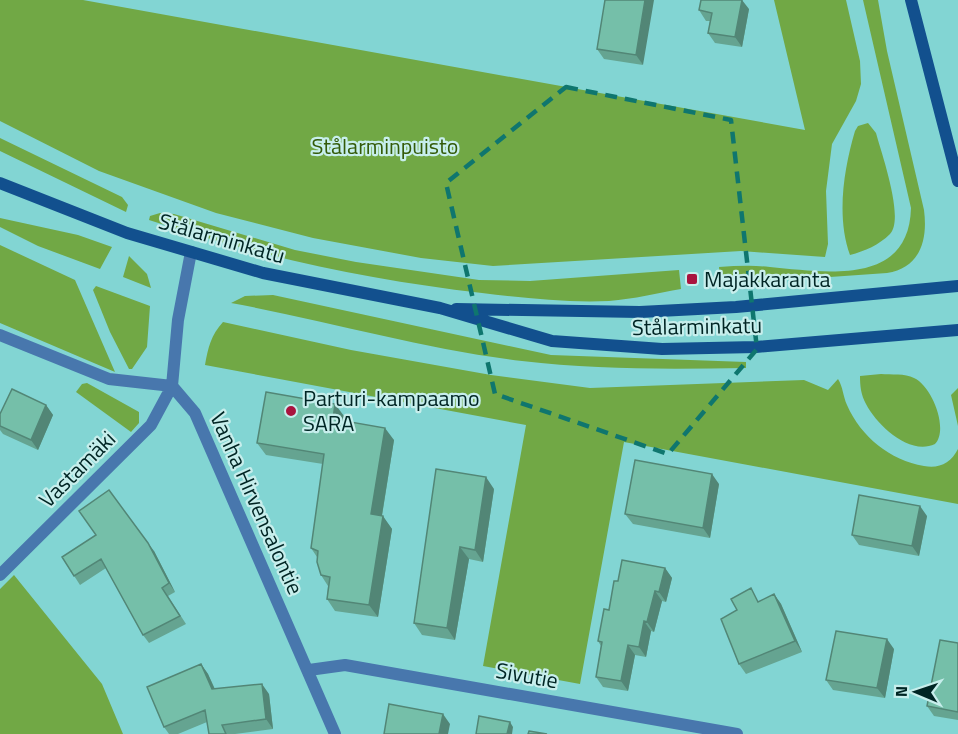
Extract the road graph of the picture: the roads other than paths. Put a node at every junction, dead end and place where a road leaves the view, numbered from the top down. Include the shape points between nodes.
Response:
1 (910, 0) edge
2 (957, 176) edge
3 (0, 183) edge
4 (191, 252) junction
5 (958, 286) edge
6 (440, 308) junction
7 (958, 330) edge
8 (0, 335) edge
9 (172, 386) junction
10 (0, 575) edge
11 (309, 670) junction
12 (335, 734) edge
13 (737, 734) edge

1 - 2 main road
3 - 4 main road, Stålarminkatu via 127,233
4 - 6 main road, Stålarminkatu via 332,289
4 - 9 street via 178,320
5 - 6 main road, Stålarminkatu via 640,312
6 - 7 main road, Stålarminkatu via 552,341 662,350 756,347
8 - 9 street via 109,379
9 - 10 street, Vastamäki via 151,425
9 - 11 street, Vanha Hirvensalontie via 195,413
11 - 12 street, Vanha Hirvensalontie
11 - 13 street, Sivutie via 345,665

